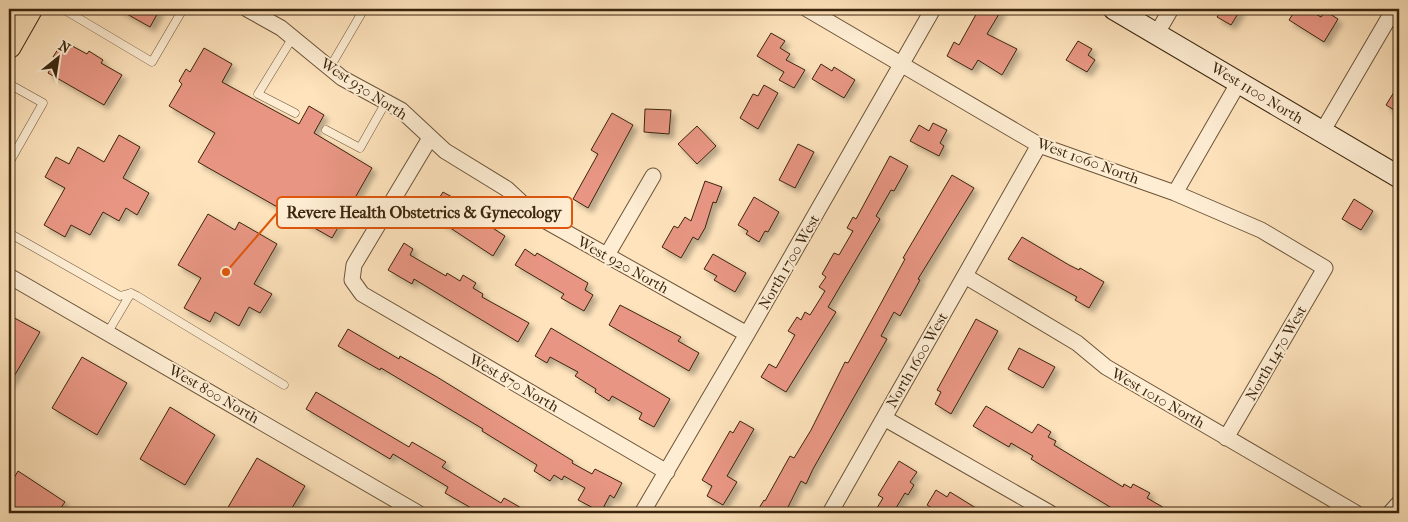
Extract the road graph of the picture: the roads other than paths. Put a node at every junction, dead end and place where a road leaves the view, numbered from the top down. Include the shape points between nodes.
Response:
1 (30, 9) edge
2 (63, 9) edge
3 (183, 9) edge
4 (247, 9) edge
5 (364, 9) edge
6 (807, 9) edge
7 (933, 9) edge
8 (1114, 9) edge
9 (1171, 9) edge
10 (1394, 9) edge
11 (1157, 33) junction
12 (293, 37) junction
13 (9, 46) edge
14 (902, 65) junction
15 (329, 69) junction
16 (1239, 82) junction
17 (9, 84) edge
18 (386, 102) junction
19 (295, 113) dead end
20 (326, 130) dead end
21 (1322, 132) junction
22 (430, 138) junction
23 (1039, 145) junction
24 (9, 163) edge
25 (654, 176) dead end
26 (1399, 177) edge
27 (1175, 193) junction
28 (9, 233) edge
29 (606, 255) junction
30 (1325, 268) joint
31 (9, 276) edge
32 (965, 276) junction
33 (131, 293) junction
34 (108, 332) junction
35 (747, 334) junction
36 (284, 384) dead end
37 (884, 418) junction
38 (1226, 438) junction
39 (667, 472) junction
40 (1399, 503) edge
41 (418, 513) edge
42 (642, 513) edge
43 (830, 513) edge
44 (1050, 513) edge
45 (1356, 513) edge
46 (1390, 513) edge

1 - 13 main road
2 - 3 lane via 152,62
4 - 12 street, West 930 North
5 - 15 lane
6 - 14 street, West 1060 North
7 - 14 street, North 1700 West
8 - 11 main road, West 1100 North
9 - 11 street
10 - 21 street
11 - 16 main road, West 1100 North
12 - 15 street, West 930 North
12 - 19 lane via 258,94
14 - 23 street, West 1060 North
14 - 35 street, North 1700 West
15 - 18 street, West 930 North
16 - 21 main road, West 1100 North
16 - 27 street
17 - 24 lane via 42,103
18 - 20 lane via 360,148
18 - 22 street, West 930 North via 401,110
21 - 26 main road, West 1100 North
22 - 29 street, West 920 North via 445,151 507,189 535,215
22 - 39 street, West 870 North via 354,265 352,280 362,294
23 - 27 street, West 1060 North
23 - 32 street, North 1600 West
25 - 29 street
27 - 30 street, West 1060 North via 1261,230
28 - 33 lane via 120,296
29 - 35 street, West 920 North
30 - 38 street, North 1470 West
31 - 34 street, West 800 North
32 - 37 street, North 1600 West
32 - 38 street, West 1010 North via 1077,343 1106,367
33 - 34 lane
33 - 36 lane
34 - 41 street, West 800 North
35 - 39 street, North 1700 West
37 - 43 street, North 1600 West
37 - 44 street
38 - 45 street, West 1010 North
39 - 42 street, North 1700 West
40 - 46 street

